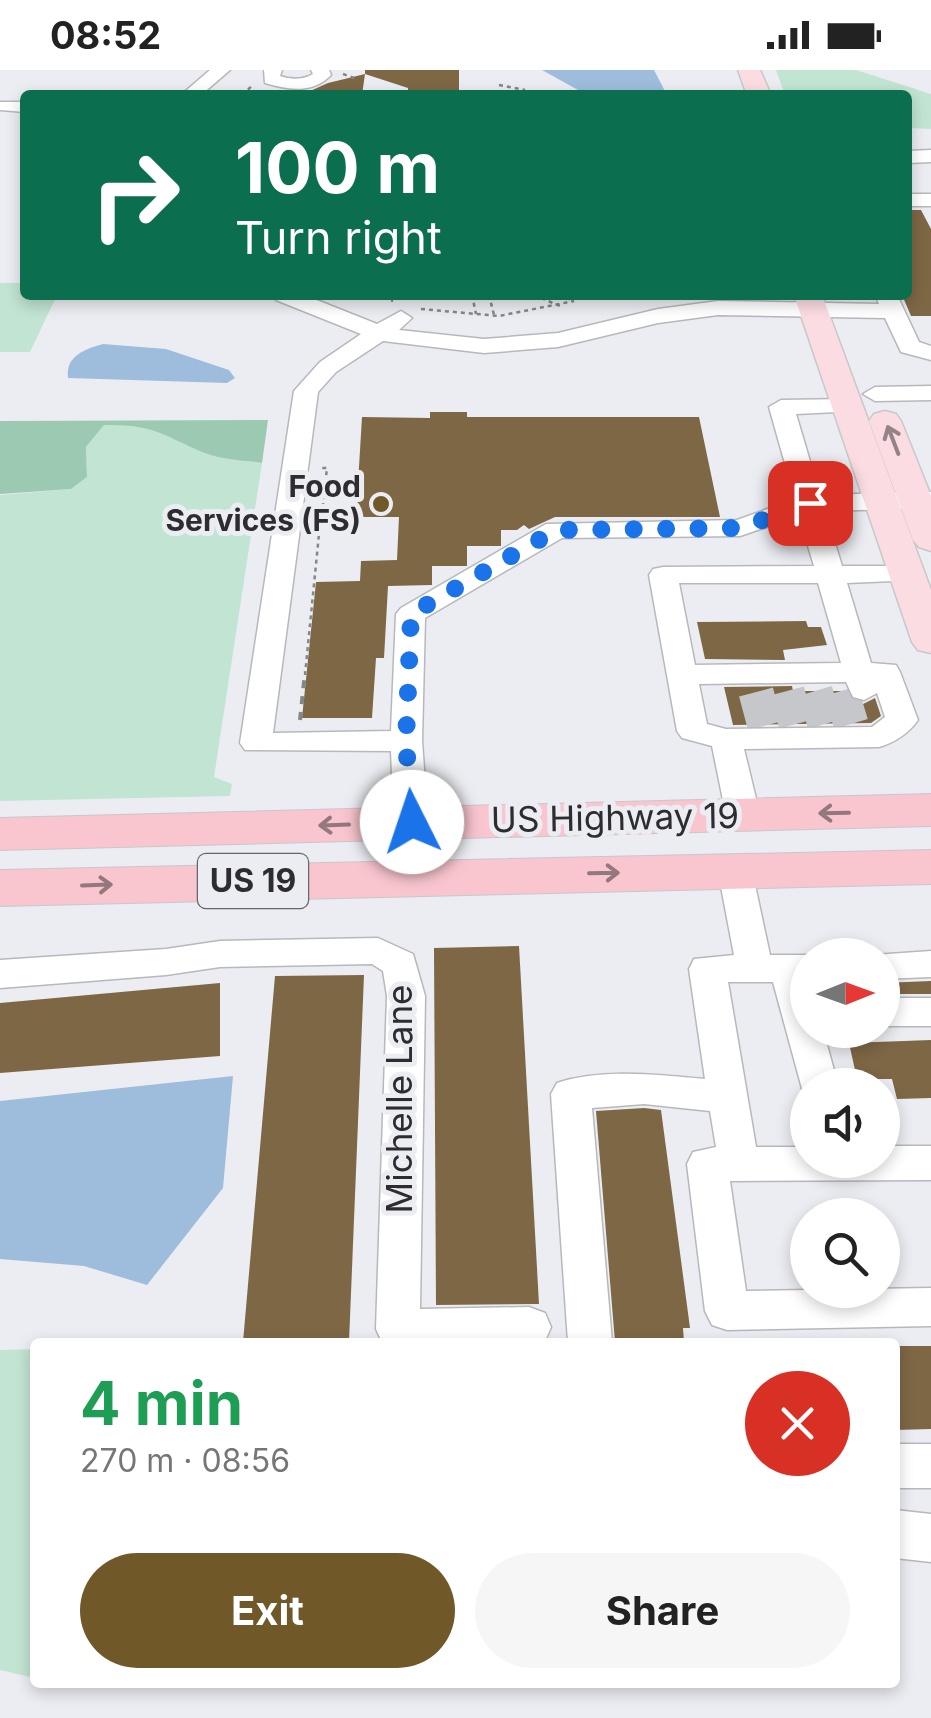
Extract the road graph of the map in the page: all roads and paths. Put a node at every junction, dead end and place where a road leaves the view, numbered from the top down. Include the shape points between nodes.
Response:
1 (221, 70) edge
2 (270, 71) edge
3 (329, 72) edge
4 (354, 78) dead end
5 (506, 78) dead end
6 (499, 84) dead end
7 (505, 85) junction
8 (196, 90) edge
9 (524, 90) dead end
10 (4, 106) dead end
11 (20, 107) edge
12 (297, 300) edge
13 (357, 300) edge
14 (385, 300) edge
15 (473, 300) edge
16 (490, 300) edge
17 (546, 300) edge
18 (572, 300) edge
19 (826, 303) edge
20 (889, 303) edge
21 (560, 306) junction
22 (476, 314) dead end
23 (413, 316) junction
24 (494, 316) junction
25 (607, 328) junction
26 (379, 332) junction
27 (930, 353) edge
28 (931, 394) edge
29 (862, 400) junction
30 (310, 468) dead end
31 (910, 500) edge
32 (810, 503) junction
33 (307, 506) dead end
34 (304, 535) dead end
35 (931, 540) edge
36 (831, 574) junction
37 (908, 574) junction
38 (931, 642) edge
39 (680, 675) junction
40 (797, 683) junction
41 (316, 720) dead end
42 (804, 732) junction
43 (406, 742) junction
44 (931, 810) edge
45 (743, 815) junction
46 (412, 822) junction
47 (94, 832) junction
48 (0, 834) edge
49 (0, 856) edge
50 (931, 867) edge
51 (735, 871) junction
52 (0, 888) edge
53 (931, 964) edge
54 (900, 965) edge
55 (783, 968) edge
56 (0, 974) edge
57 (900, 1012) edge
58 (931, 1012) edge
59 (813, 1068) edge
60 (727, 1097) junction
61 (790, 1163) edge
62 (900, 1163) edge
63 (931, 1163) edge
64 (739, 1164) junction
65 (931, 1307) edge
66 (529, 1327) dead end
67 (590, 1338) edge
68 (900, 1466) edge
69 (931, 1466) edge
70 (900, 1535) edge
71 (931, 1538) edge

1 - 8 street
2 - 3 street via 278,82 298,84
3 - 4 path
5 - 7 path
6 - 7 path
7 - 9 path
10 - 11 street
12 - 26 street
13 - 23 street
14 - 23 path
15 - 22 path
16 - 24 path
17 - 21 path
18 - 21 path
19 - 20 street
19 - 25 street via 798,318 677,314
19 - 29 main road
20 - 27 street via 909,347
21 - 24 path
23 - 24 path
23 - 25 street via 494,328 586,313
23 - 26 street
25 - 26 street via 484,346
26 - 43 street via 306,391 256,743
28 - 29 street
29 - 31 main road
29 - 32 street via 781,407
30 - 33 path via 327,468 323,505
31 - 32 street
31 - 35 main road
31 - 37 main road
32 - 36 street
32 - 43 street via 740,528 556,530 411,614
34 - 41 path via 319,534 298,720
36 - 37 street
36 - 39 street via 663,574
36 - 40 street
37 - 38 main road
39 - 40 street
39 - 42 street via 693,731
40 - 42 street via 885,672 902,720
42 - 45 street
43 - 46 street
44 -> 45 highway, US Highway 19 / US 19
45 - 46 highway, US Highway 19 / US 19
46 -> 47 highway, US Highway 19 / US 19
47 - 48 highway, US Highway 19 / US 19
47 - 49 highway
50 - 51 highway, US Highway 19 / US 19
52 -> 51 highway, US Highway 19 / US 19
51 - 55 street
53 - 54 street
55 - 59 street
55 - 60 street via 707,969
56 - 66 street, Michelle Lane via 220,954 378,951 400,964 406,996 398,1329
57 - 58 street
60 - 64 street
60 - 67 street via 644,1089 571,1094
61 - 64 street
62 - 63 street
64 - 65 street via 706,1164 727,1311
68 - 69 street
70 - 71 street

